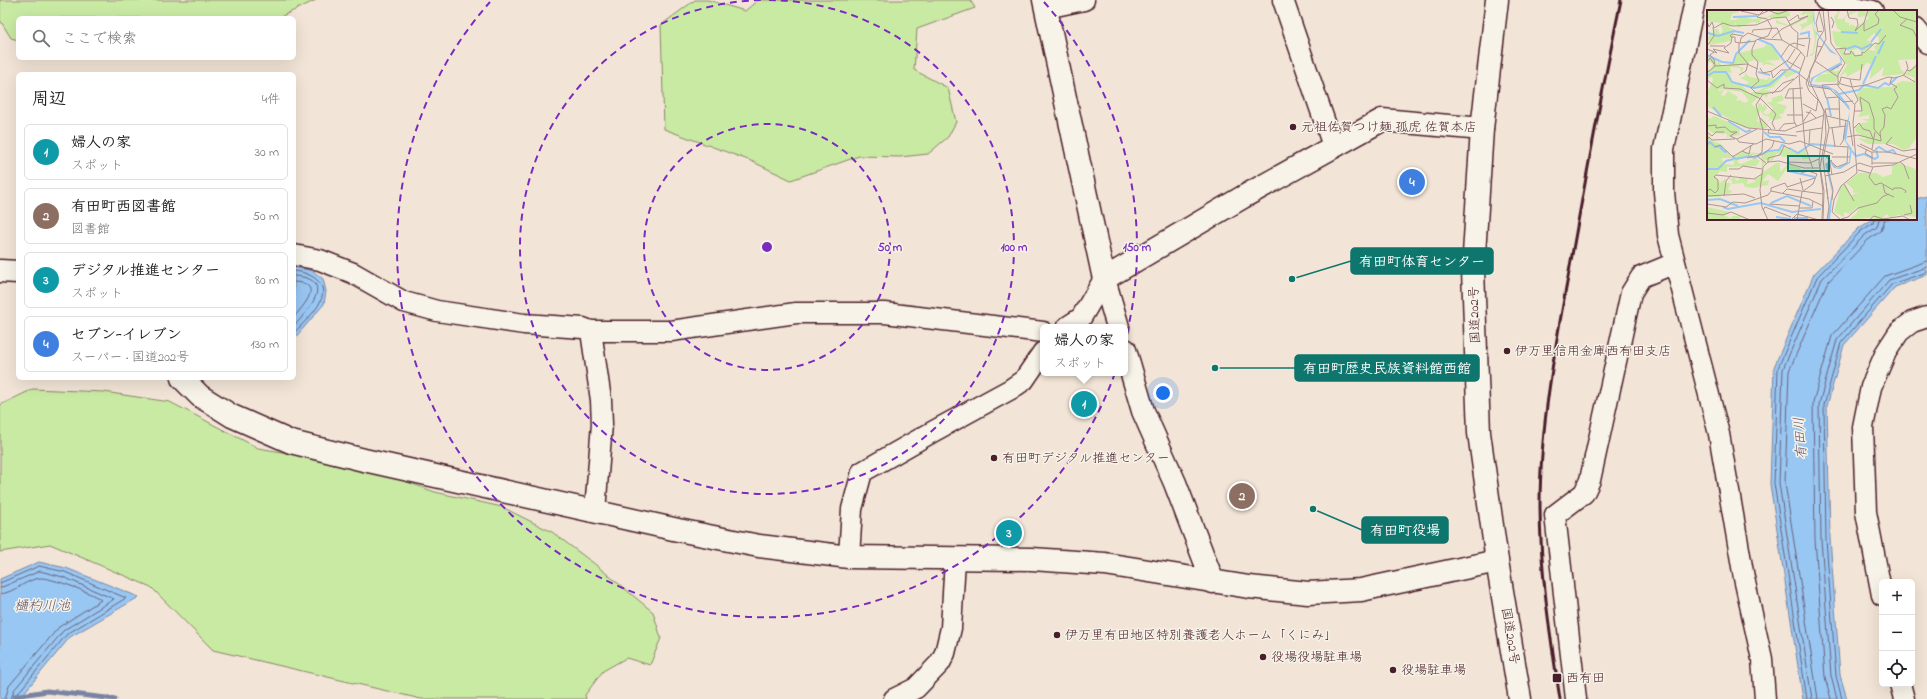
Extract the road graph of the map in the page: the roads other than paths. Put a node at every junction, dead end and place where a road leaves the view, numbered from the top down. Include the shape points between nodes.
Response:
1 (1084, 0) edge
2 (1282, 0) edge
3 (1497, 0) edge
4 (1695, 0) edge
5 (1824, 0) edge
6 (1045, 4) edge
7 (1869, 10) edge
8 (1917, 30) edge
9 (1927, 43) edge
10 (1482, 128) junction
11 (1333, 146) junction
12 (296, 255) edge
13 (1675, 263) junction
14 (0, 271) edge
15 (16, 272) edge
16 (1104, 279) junction
17 (1927, 317) edge
18 (1072, 324) edge
19 (1117, 324) edge
20 (591, 331) junction
21 (1040, 332) edge
22 (1040, 356) edge
23 (1128, 360) edge
24 (184, 380) edge
25 (595, 511) junction
26 (849, 558) junction
27 (955, 559) junction
28 (1497, 561) junction
29 (1879, 579) edge
30 (1213, 582) junction
31 (1901, 687) edge
32 (894, 699) edge
33 (1520, 699) edge
34 (1576, 699) edge
35 (1764, 699) edge
36 (1904, 699) edge

1 - 6 street
2 - 11 street
3 - 10 main road, 国道202号
4 - 13 street via 1664,149 1664,200 1668,236
5 - 7 street
6 - 16 main road
8 - 9 street
10 - 11 main road via 1382,120
10 - 28 main road, 国道202号 via 1473,270 1476,364 1480,433
11 - 16 main road
12 - 20 street via 320,260 353,273 404,302 437,311
13 - 34 street via 1641,277 1631,294 1590,480 1584,493 1555,515
13 - 35 street via 1719,434 1744,578 1762,659
14 - 15 main road
16 - 18 street via 1081,318
16 - 19 main road
17 - 29 street via 1912,322 1899,332 1886,352 1871,387 1863,427 1866,512
20 - 21 street via 671,331 796,313 885,313
20 - 25 street via 602,424
22 - 26 street via 1024,380 1011,389 862,472 852,509
23 - 30 main road via 1143,411 1175,483
24 - 25 main road via 200,396 232,416 292,442
25 - 26 main road via 759,546
26 - 27 main road
27 - 30 main road via 1032,559 1105,564
27 - 32 street via 951,628 945,653 940,663 916,688
28 - 30 main road via 1361,590 1308,593
28 - 33 main road, 国道202号
31 - 36 street

